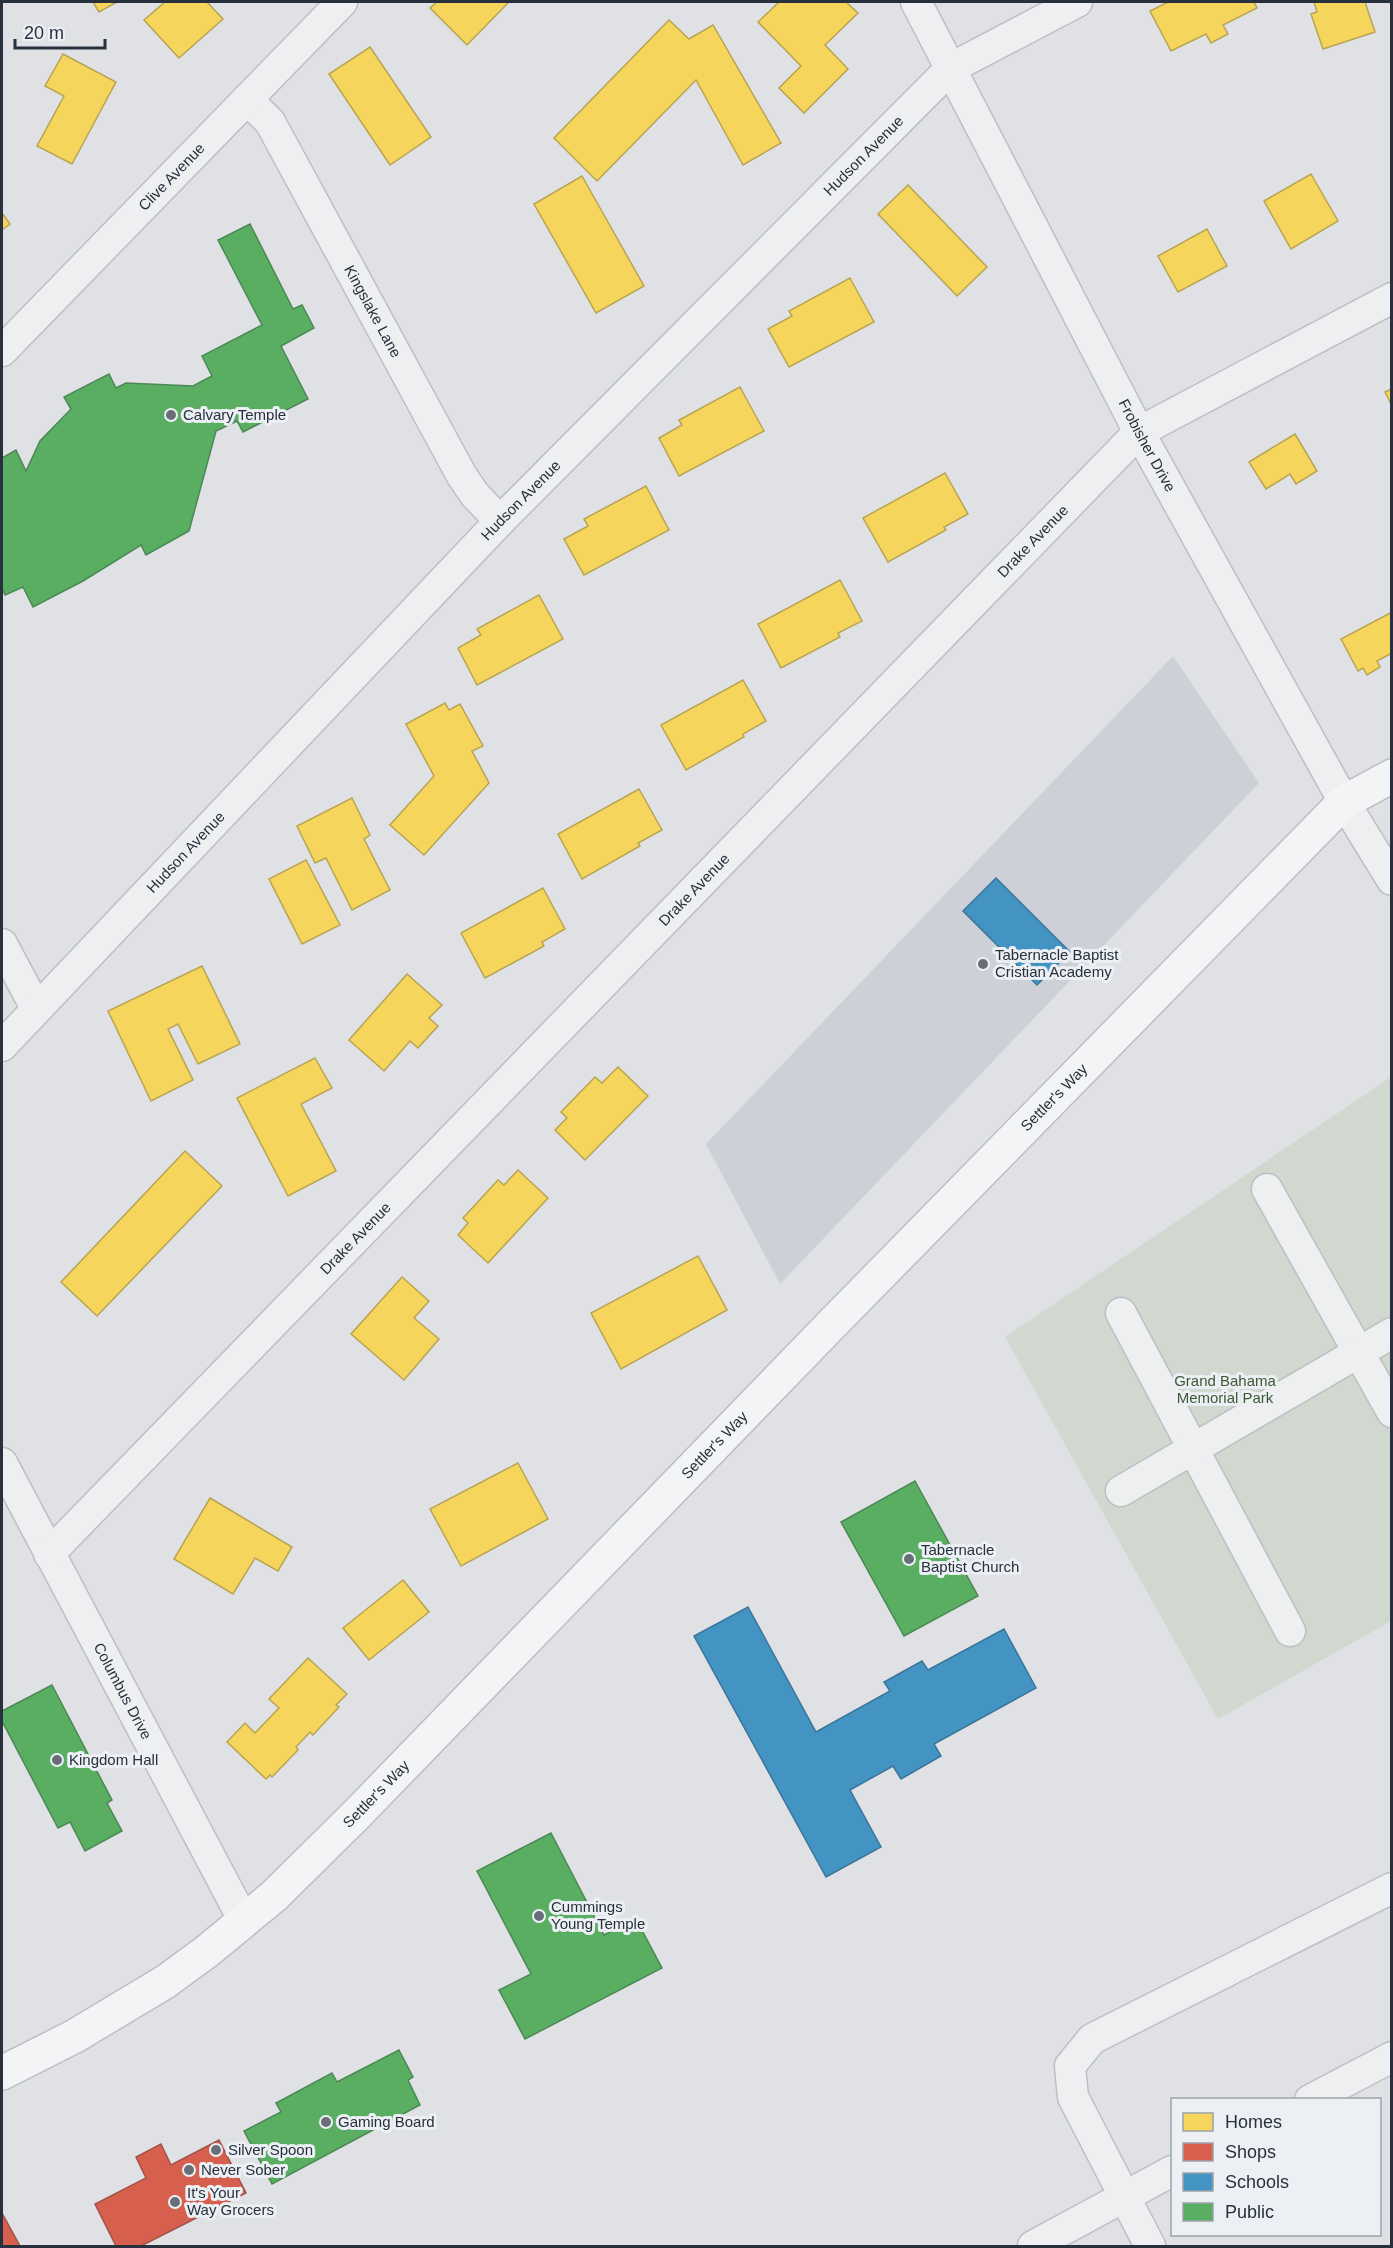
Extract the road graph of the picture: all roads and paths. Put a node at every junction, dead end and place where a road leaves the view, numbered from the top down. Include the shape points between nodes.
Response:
1 (342, 2) edge
2 (916, 2) edge
3 (1077, 2) edge
4 (951, 68) junction
5 (247, 99) junction
6 (1392, 298) edge
7 (2, 351) edge
8 (1139, 432) junction
9 (500, 521) junction
10 (1392, 776) edge
11 (1344, 802) junction
12 (1392, 880) edge
13 (2, 944) edge
14 (36, 1008) junction
15 (2, 1046) edge
16 (1267, 1189) dead end
17 (1121, 1313) dead end
18 (1392, 1333) edge
19 (1358, 1352) junction
20 (1392, 1412) edge
21 (1193, 1449) junction
22 (2, 1463) edge
23 (1121, 1491) dead end
24 (49, 1554) junction
25 (1290, 1631) dead end
26 (1392, 1888) edge
27 (244, 1921) junction
28 (1392, 2057) edge
29 (2, 2073) edge
30 (1314, 2098) edge
31 (1171, 2172) edge
32 (1124, 2197) junction
33 (1033, 2247) edge
34 (1150, 2247) edge

1 - 5 street, Clive Avenue
2 - 4 street, Frobisher Drive
3 - 4 street, Hudson Avenue
4 - 8 street, Frobisher Drive
4 - 9 street, Hudson Avenue
5 - 7 street, Clive Avenue
5 - 9 street, Kingslake Lane via 270,122 462,476
6 - 8 street, Drake Avenue
8 - 11 street, Frobisher Drive
8 - 24 street, Drake Avenue
9 - 14 street, Hudson Avenue
10 - 11 main road, Settler's Way
11 - 12 street, Frobisher Drive
11 - 27 main road, Settler's Way via 357,1814
13 - 14 street
14 - 15 street, Hudson Avenue
16 - 19 street
17 - 21 street
18 - 19 street
19 - 20 street
19 - 21 street
21 - 23 street
21 - 25 street
22 - 24 street, Columbus Drive
24 - 27 street, Columbus Drive
26 - 32 street via 1092,2039 1070,2066 1073,2097
27 - 29 main road, Settler's Way via 140,1999
28 - 30 street
31 - 32 street
32 - 33 street
32 - 34 street

